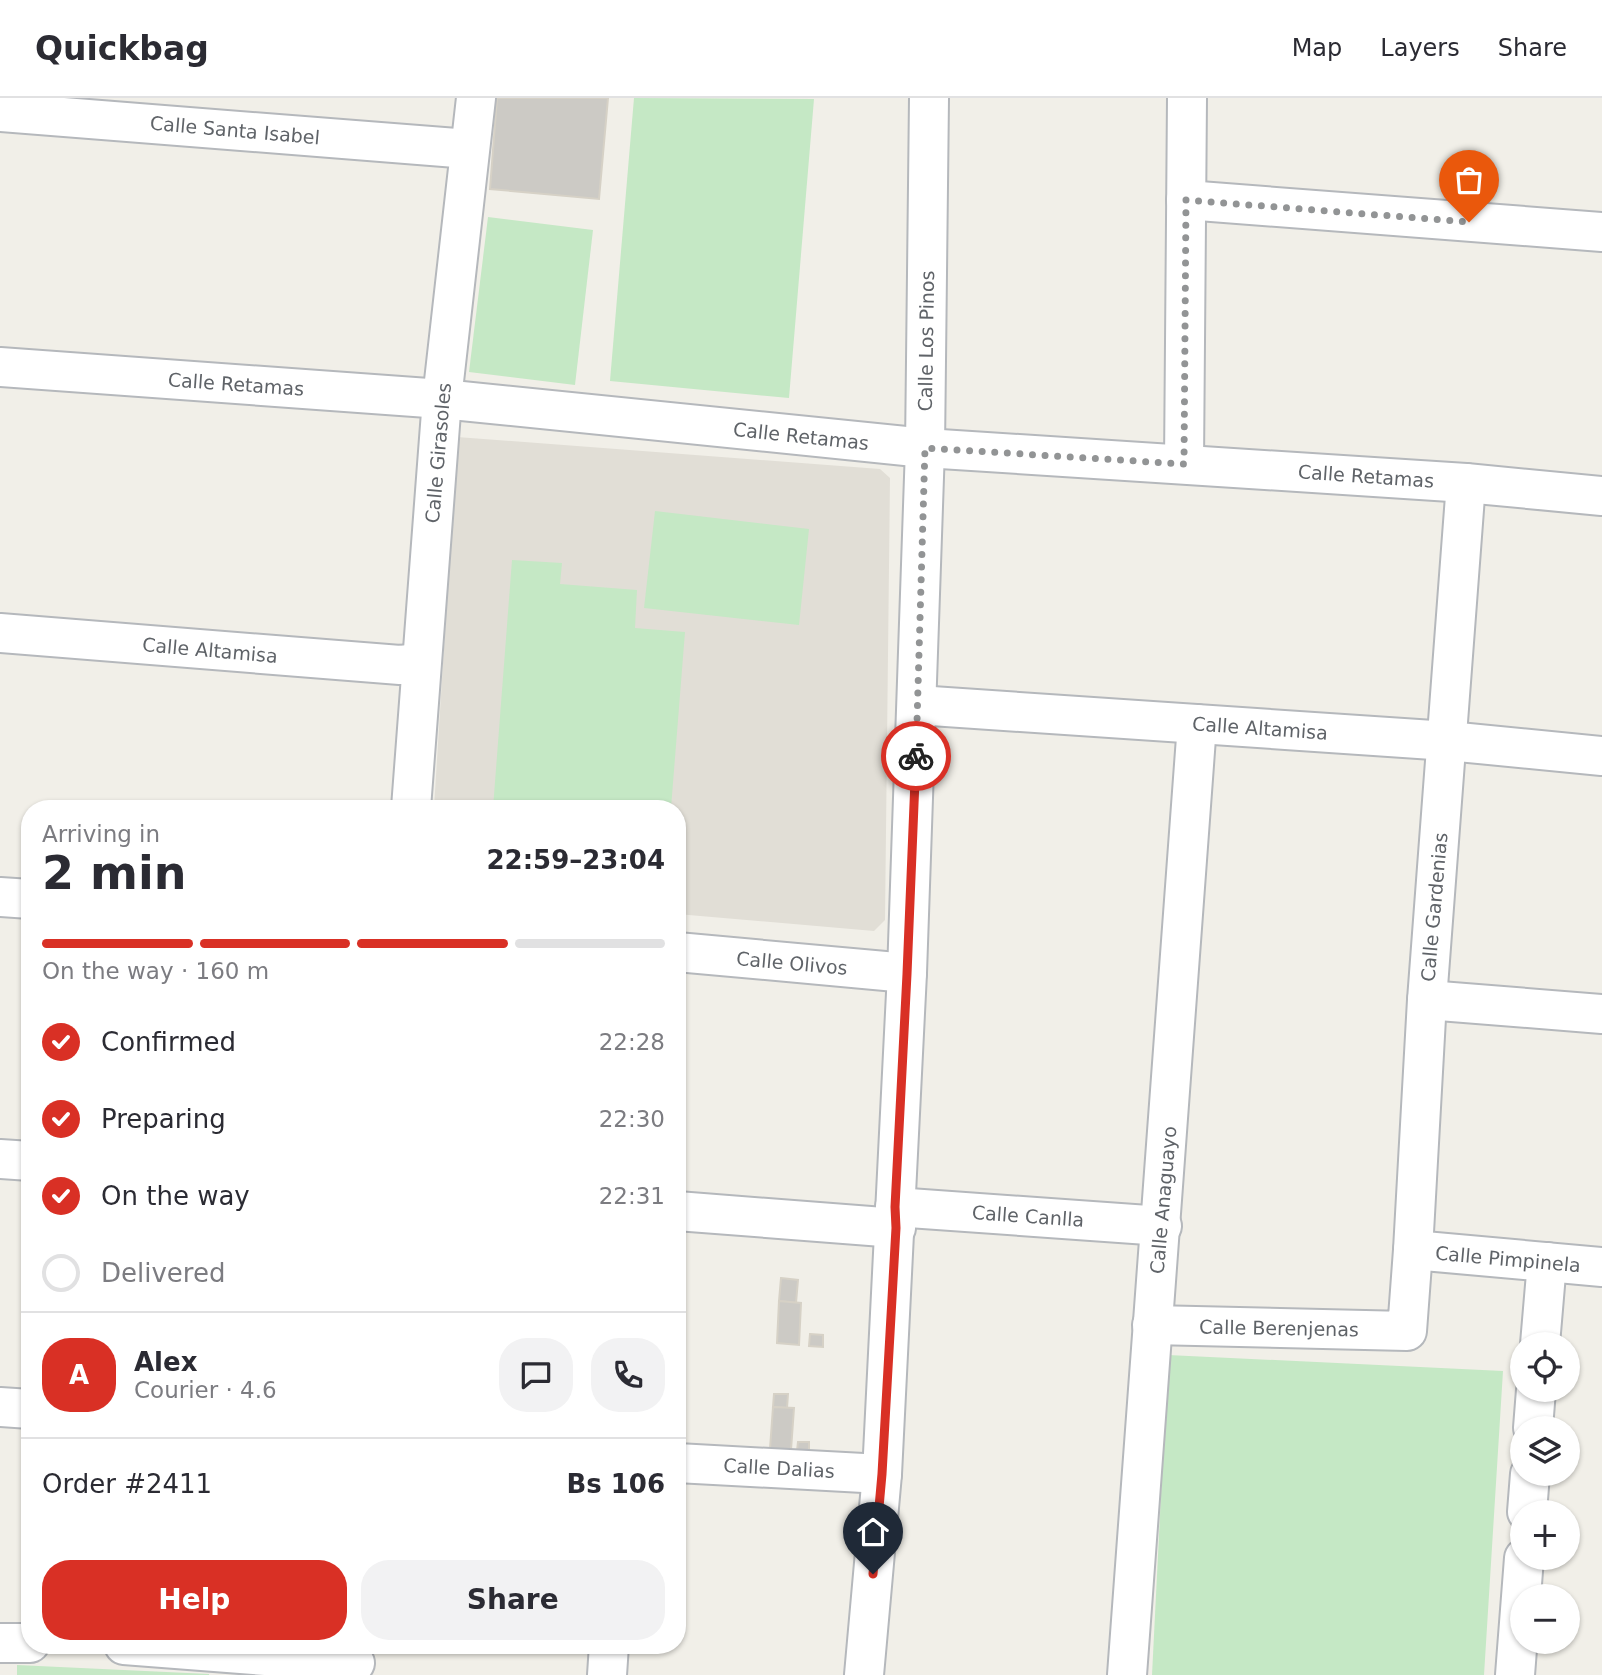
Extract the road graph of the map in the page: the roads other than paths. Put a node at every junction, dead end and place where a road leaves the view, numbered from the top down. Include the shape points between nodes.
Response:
1 (476, 98) edge
2 (929, 98) edge
3 (1187, 98) edge
4 (0, 112) edge
5 (469, 149) junction
6 (1186, 200) junction
7 (1602, 232) edge
8 (0, 367) edge
9 (442, 400) junction
10 (925, 448) junction
11 (1184, 464) junction
12 (1466, 483) junction
13 (1602, 496) edge
14 (0, 634) edge
15 (420, 663) junction
16 (917, 705) junction
17 (1197, 724) junction
18 (1448, 741) junction
19 (1602, 755) edge
20 (411, 800) edge
21 (0, 897) edge
22 (21, 898) edge
23 (686, 953) edge
24 (907, 974) junction
25 (1427, 1000) junction
26 (1602, 1014) edge
27 (0, 1159) edge
28 (21, 1160) edge
29 (686, 1211) edge
30 (895, 1218) junction
31 (1162, 1226) junction
32 (1413, 1250) junction
33 (1547, 1262) junction
34 (1602, 1267) edge
35 (1152, 1325) junction
36 (1407, 1331) joint
37 (1541, 1332) edge
38 (0, 1407) edge
39 (21, 1408) edge
40 (686, 1463) edge
41 (882, 1474) junction
42 (1523, 1570) edge
43 (0, 1643) edge
44 (21, 1643) edge
45 (254, 1654) edge
46 (609, 1654) edge
47 (355, 1661) edge
48 (607, 1675) edge
49 (864, 1675) edge
50 (1128, 1675) edge
51 (1515, 1675) edge

1 - 5 street, Calle Girasoles
2 - 10 street, Calle Los Pinos
3 - 6 street
4 - 5 street, Calle Santa Isabel
5 - 9 street, Calle Girasoles
6 - 7 street
6 - 11 street
8 - 9 street, Calle Retamas
9 - 10 street, Calle Retamas
9 - 15 street, Calle Girasoles
10 - 11 street, Calle Retamas
10 - 16 street, Calle Los Pinos
11 - 12 street, Calle Retamas
12 - 13 street, Calle Retamas
12 - 18 street, Calle Gardenias
14 - 15 street, Calle Altamisa
15 - 20 street, Calle Girasoles
16 - 17 street, Calle Altamisa
16 - 24 street, Calle Los Pinos
17 - 18 street, Calle Altamisa
17 - 31 street, Calle Anaguayo
18 - 19 street, Calle Altamisa
18 - 25 street, Calle Gardenias
21 - 22 street
23 - 24 street, Calle Olivos
24 - 30 street, Calle Los Pinos
25 - 26 street
25 - 32 street, Calle Gardenias
27 - 28 street
29 - 30 street, Calle Canlla
30 - 31 street, Calle Canlla
30 - 41 street, Calle Los Pinos
31 - 35 street, Calle Anaguayo
32 - 33 street, Calle Pimpinela
32 - 36 street, Calle Gardenias
33 - 34 street, Calle Pimpinela
33 - 37 street
35 - 36 street, Calle Berenjenas
35 - 50 street, Calle Anaguayo
38 - 39 street
40 - 41 street, Calle Dalias
41 - 49 street, Calle Los Pinos
42 - 51 street
43 - 44 street
45 - 47 street
46 - 48 street

